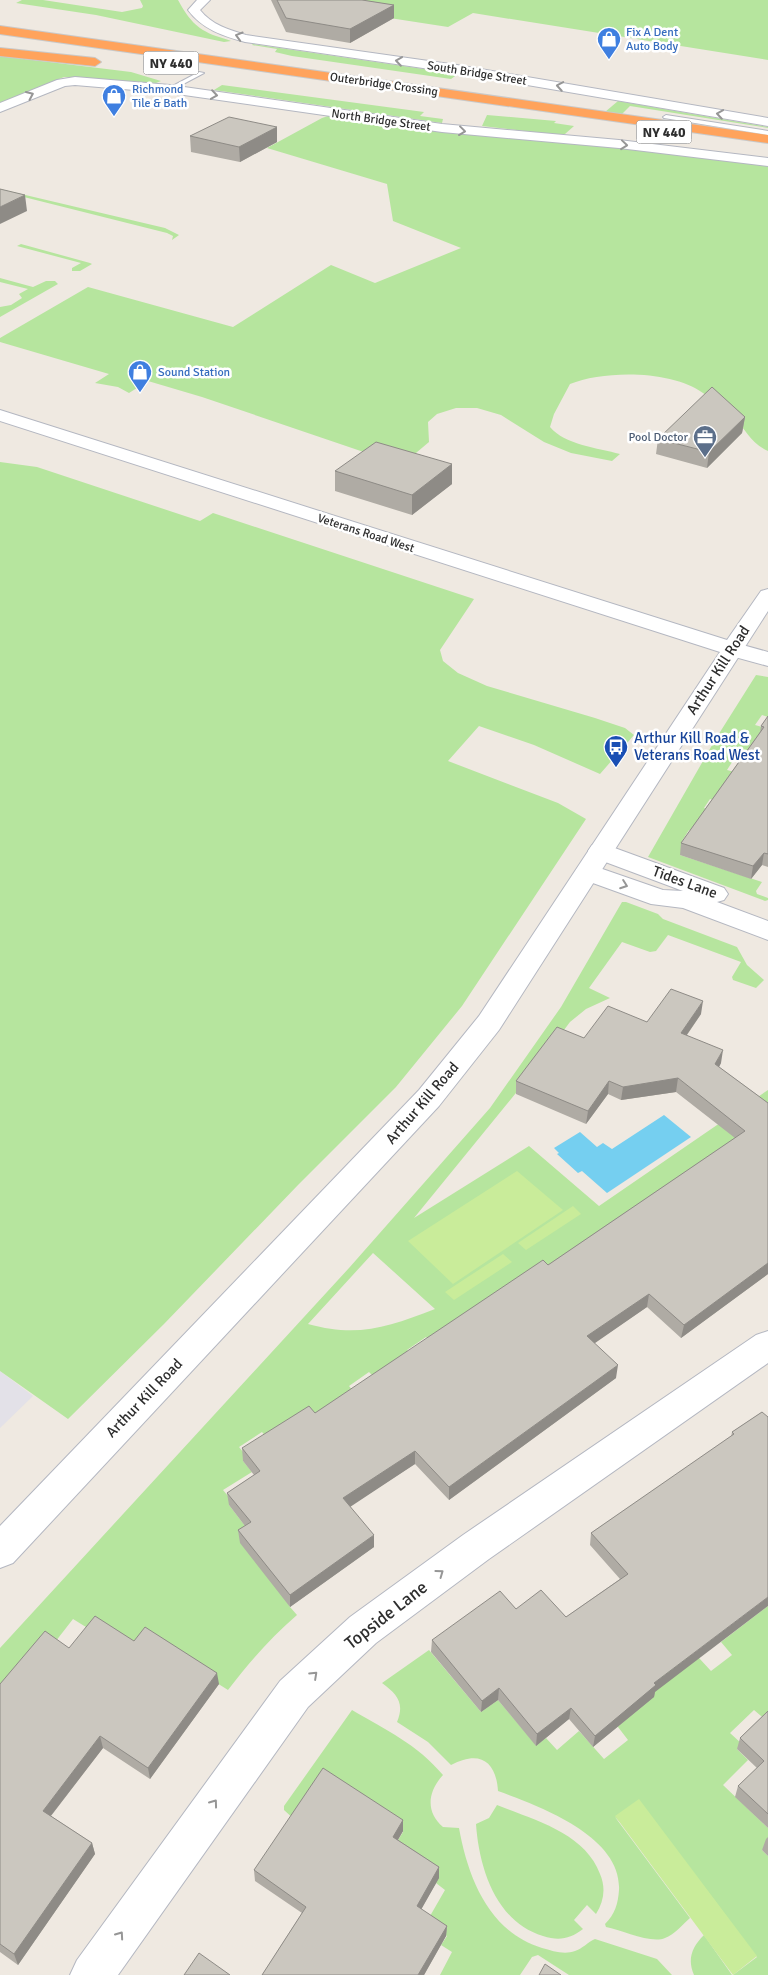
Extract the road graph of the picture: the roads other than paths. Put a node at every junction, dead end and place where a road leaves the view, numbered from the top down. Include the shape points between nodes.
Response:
1 (204, 0) edge
2 (191, 5) edge
3 (0, 20) edge
4 (0, 30) edge
5 (0, 40) edge
6 (0, 52) edge
7 (112, 63) dead end
8 (181, 71) dead end
9 (201, 73) junction
10 (216, 74) dead end
11 (235, 76) dead end
12 (342, 87) junction
13 (170, 89) junction
14 (486, 99) junction
15 (0, 108) edge
16 (565, 114) junction
17 (666, 117) dead end
18 (768, 122) edge
19 (768, 133) edge
20 (768, 139) edge
21 (768, 147) edge
22 (768, 162) edge
23 (0, 415) edge
24 (768, 595) edge
25 (732, 649) junction
26 (768, 659) edge
27 (594, 862) junction
28 (660, 898) junction
29 (768, 913) edge
30 (768, 931) edge
31 (768, 936) edge
32 (768, 945) edge
33 (768, 1345) edge
34 (0, 1551) edge
35 (92, 1975) edge

1 - 2 street, South Bridge Street
18 -> 2 street, South Bridge Street via 466,70 245,38 218,30 200,19
3 - 14 highway via 190,48
4 - 14 highway, Outerbridge Crossing / NY 440
5 - 12 highway, Outerbridge Crossing / NY 440
6 - 7 highway
8 - 9 highway
9 - 10 highway
9 - 13 lane
11 - 12 highway
12 - 16 highway, Outerbridge Crossing / NY 440
15 -> 13 street, North Bridge Street via 67,82
13 -> 22 street, North Bridge Street via 451,129
14 - 16 highway, Outerbridge Crossing / NY 440
16 - 20 highway, Outerbridge Crossing / NY 440
16 - 21 highway, Outerbridge Crossing / NY 440
17 - 19 lane
23 - 25 street, Veterans Road West
24 - 25 street, Arthur Kill Road
25 - 26 street, Veterans Road West
25 - 27 street, Arthur Kill Road
27 -> 28 street, Tides Lane
27 - 29 street, Tides Lane
27 - 34 street, Arthur Kill Road via 489,1023 429,1098
28 - 30 street, Tides Lane via 687,900
28 - 32 street, Tides Lane via 677,910
31 - 32 street, Tides Lane
35 -> 33 street, Topside Lane via 300,1688 363,1630 476,1547

